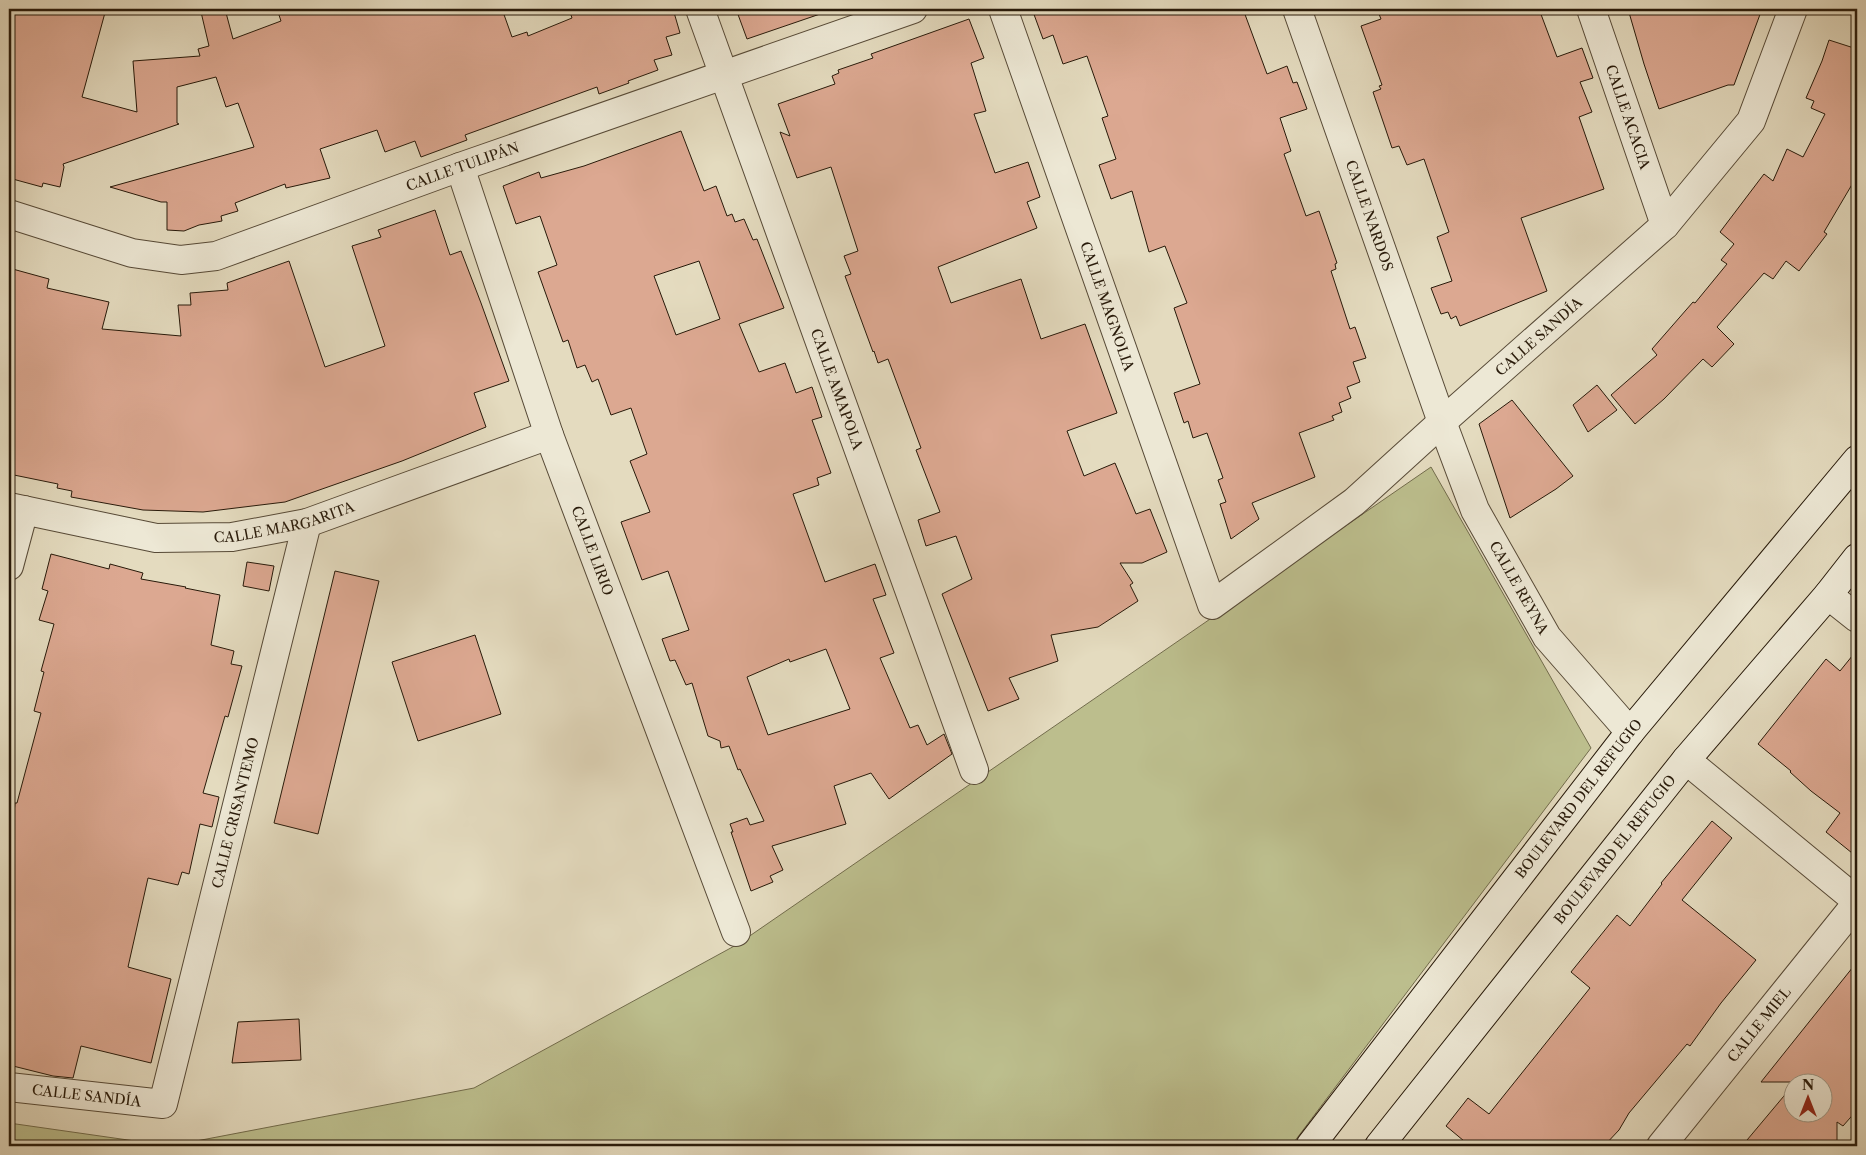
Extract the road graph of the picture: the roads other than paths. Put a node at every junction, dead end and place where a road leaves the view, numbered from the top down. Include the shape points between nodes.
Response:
1 (700, 9) edge
2 (913, 9) edge
3 (1002, 9) edge
4 (1297, 9) edge
5 (1591, 9) edge
6 (1793, 9) edge
7 (724, 76) junction
8 (460, 167) junction
9 (9, 214) edge
10 (1666, 225) junction
11 (1442, 422) junction
12 (549, 435) junction
13 (1857, 460) edge
14 (17, 508) edge
15 (307, 523) junction
16 (1857, 558) edge
17 (9, 566) edge
18 (1828, 595) junction
19 (1212, 605) joint
20 (1857, 618) edge
21 (1630, 732) junction
22 (1686, 760) junction
23 (974, 770) dead end
24 (1857, 902) edge
25 (736, 932) dead end
26 (9, 1086) edge
27 (163, 1104) joint
28 (1310, 1146) edge
29 (1379, 1146) edge
30 (1661, 1146) edge

1 - 7 street, CALLE AMAPOLA
2 - 7 street, CALLE TULIPÁN
3 - 19 street, CALLE MAGNOLIA
4 - 11 street, CALLE NARDOS
5 - 10 street, CALLE ACACIA
6 - 10 street, CALLE SANDÍA via 1751,121
7 - 8 street, CALLE TULIPÁN
7 - 23 street, CALLE AMAPOLA
8 - 9 street, CALLE TULIPÁN via 216,256 181,260 132,253
8 - 12 street, CALLE LIRIO
10 - 11 street, CALLE SANDÍA
11 - 19 street, CALLE SANDÍA via 1354,502
11 - 21 street, CALLE REYNA via 1475,510 1547,637
12 - 15 street, CALLE MARGARITA
12 - 25 street, CALLE LIRIO
13 - 21 street, BOULEVARD DEL REFUGIO
14 - 15 street, CALLE MARGARITA via 156,538 232,537
14 - 17 street
15 - 27 street, CALLE CRISANTEMO
16 - 18 street, BOULEVARD EL REFUGIO
18 - 20 street
18 - 22 street, BOULEVARD EL REFUGIO
21 - 28 street, BOULEVARD DEL REFUGIO
22 - 24 street
22 - 29 street, BOULEVARD EL REFUGIO
24 - 30 street, CALLE MIEL
26 - 27 street, CALLE SANDÍA

